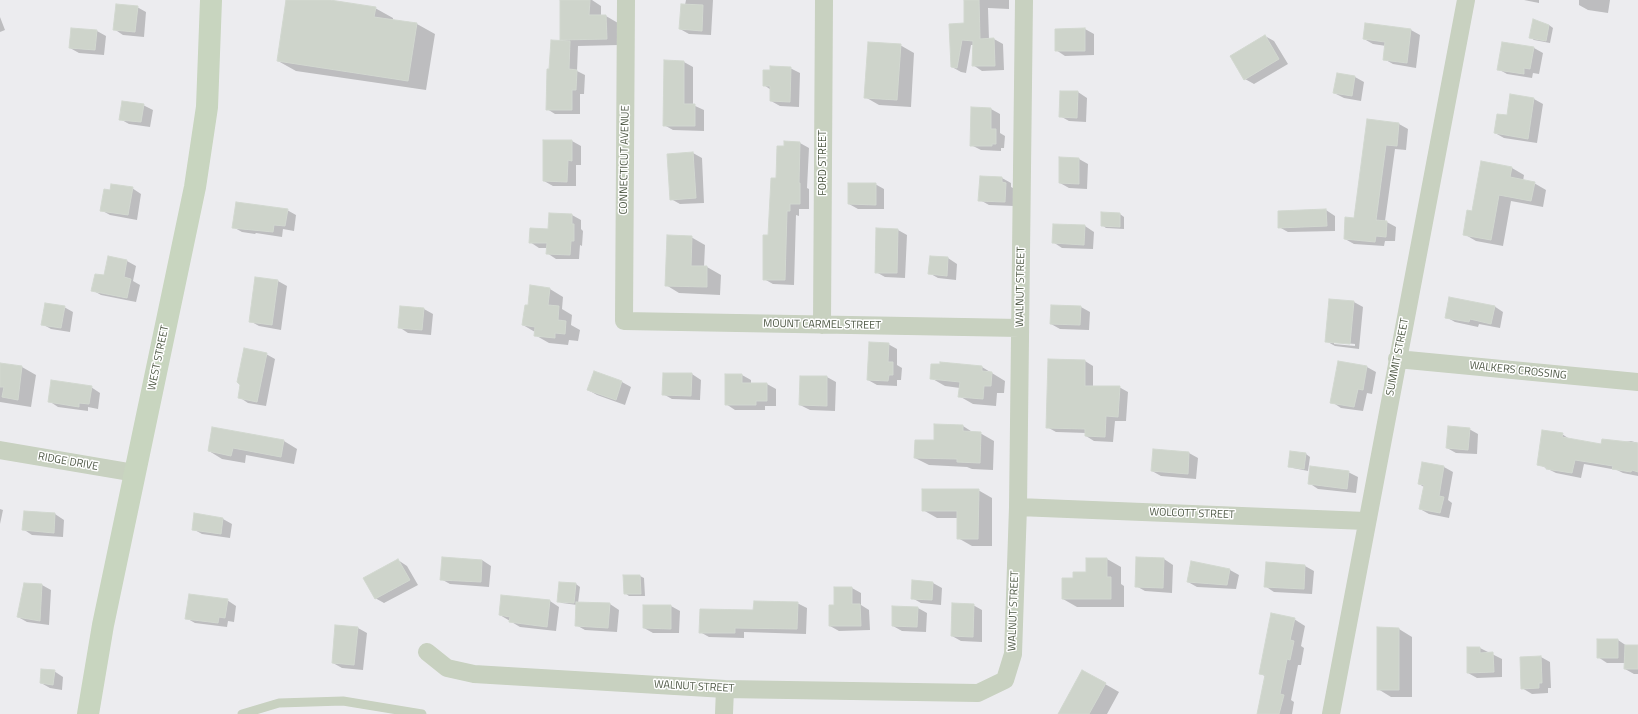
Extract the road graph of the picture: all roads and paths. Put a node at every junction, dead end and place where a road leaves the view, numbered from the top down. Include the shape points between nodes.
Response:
1 (211, 0) edge
2 (626, 0) edge
3 (824, 0) edge
4 (1024, 0) edge
5 (1466, 0) edge
6 (624, 321) joint
7 (822, 325) junction
8 (1020, 328) junction
9 (1397, 359) junction
10 (1638, 382) edge
11 (0, 450) edge
12 (135, 473) junction
13 (1018, 506) junction
14 (1366, 521) junction
15 (426, 652) dead end
16 (725, 689) junction
17 (88, 714) edge
18 (242, 714) edge
19 (422, 714) edge
20 (724, 714) edge
21 (1331, 714) edge

1 - 12 main road, WEST STREET via 207,107 195,187
2 - 6 street, CONNECTICUT AVENUE
3 - 7 street, FORD STREET
4 - 8 street, WALNUT STREET
5 - 9 street, SUMMIT STREET
6 - 7 street, MOUNT CARMEL STREET
7 - 8 street, MOUNT CARMEL STREET
8 - 13 street, WALNUT STREET
9 - 10 street, WALKERS CROSSING
9 - 14 street, SUMMIT STREET
11 - 12 street, RIDGE DRIVE
12 - 17 main road, WEST STREET via 103,625
13 - 14 street, WOLCOTT STREET
13 - 16 street, WALNUT STREET via 1013,654 1004,680 978,693
14 - 21 street, SUMMIT STREET
15 - 16 street, WALNUT STREET via 447,668 474,674
16 - 20 street
18 - 19 lane via 279,703 343,701

